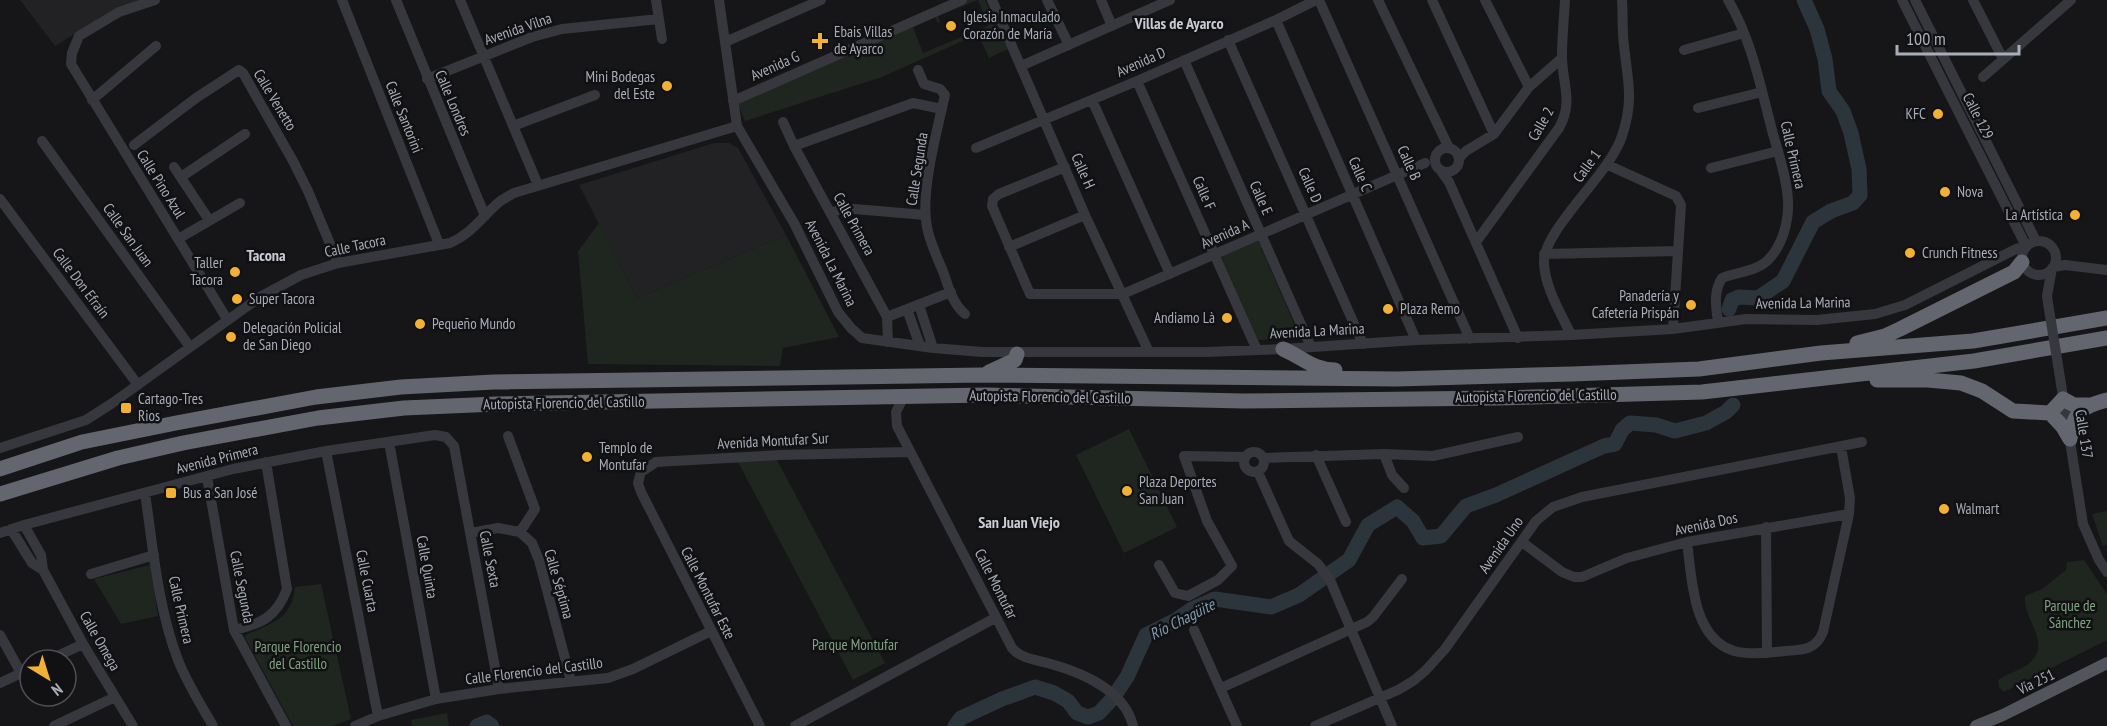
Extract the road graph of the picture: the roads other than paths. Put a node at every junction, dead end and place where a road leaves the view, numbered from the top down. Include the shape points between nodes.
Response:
1 (155, 0) edge
2 (342, 0) edge
3 (396, 0) edge
4 (460, 0) edge
5 (657, 0) edge
6 (719, 0) edge
7 (820, 0) edge
8 (962, 0) edge
9 (992, 0) edge
10 (1047, 0) edge
11 (1101, 0) edge
12 (1170, 0) edge
13 (1318, 0) edge
14 (1378, 0) edge
15 (1432, 0) edge
16 (1485, 0) edge
17 (1565, 0) edge
18 (1622, 0) edge
19 (1728, 0) edge
20 (1902, 0) edge
21 (1915, 0) edge
22 (1972, 0) edge
23 (2071, 0) edge
24 (1157, 3) edge
25 (659, 19) junction
26 (1276, 20) junction
27 (1112, 26) junction
28 (1743, 33) junction
29 (662, 39) dead end
30 (1228, 40) junction
31 (725, 42) junction
32 (1069, 45) junction
33 (156, 46) dead end
34 (1684, 50) dead end
35 (483, 57) junction
36 (1562, 58) junction
37 (2003, 59) junction
38 (1184, 60) junction
39 (1021, 66) junction
40 (918, 70) dead end
41 (1983, 77) dead end
42 (427, 78) junction
43 (1137, 81) junction
44 (1529, 87) junction
45 (1762, 92) junction
46 (595, 95) dead end
47 (92, 100) junction
48 (1092, 100) junction
49 (733, 101) junction
50 (1698, 108) dead end
51 (942, 109) junction
52 (1044, 120) junction
53 (783, 122) dead end
54 (513, 126) junction
55 (737, 126) junction
56 (245, 134) dead end
57 (1494, 134) junction
58 (42, 141) dead end
59 (134, 146) dead end
60 (794, 146) junction
61 (976, 148) dead end
62 (1452, 149) junction
63 (1778, 152) junction
64 (1425, 163) dead end
65 (1608, 165) junction
66 (1065, 167) junction
67 (1711, 168) dead end
68 (1448, 174) junction
69 (1397, 175) junction
70 (538, 185) junction
71 (1352, 195) junction
72 (0, 199) edge
73 (240, 202) dead end
74 (831, 213) junction
75 (1085, 214) junction
76 (1306, 214) junction
77 (926, 215) junction
78 (485, 216) junction
79 (208, 220) junction
80 (1261, 235) junction
81 (178, 239) junction
82 (1476, 242) junction
83 (439, 244) junction
84 (1009, 247) junction
85 (1677, 251) junction
86 (1544, 254) junction
87 (2024, 254) junction
88 (1215, 255) junction
89 (338, 263) junction
90 (2057, 265) junction
91 (2107, 270) edge
92 (1170, 274) junction
93 (951, 292) junction
94 (1123, 294) junction
95 (2047, 300) junction
96 (919, 305) junction
97 (907, 309) junction
98 (965, 314) dead end
99 (887, 317) junction
100 (2107, 318) edge
101 (227, 319) junction
102 (1718, 322) junction
103 (1673, 329) junction
104 (1571, 335) junction
105 (1518, 338) junction
106 (2107, 338) edge
107 (1470, 339) junction
108 (1416, 340) junction
109 (888, 342) junction
110 (1363, 344) junction
111 (920, 346) junction
112 (190, 347) junction
113 (1311, 347) junction
114 (933, 348) junction
115 (1283, 349) junction
116 (1257, 350) junction
117 (1149, 352) junction
118 (1017, 354) junction
119 (1821, 354) junction
120 (982, 375) junction
121 (1838, 376) junction
122 (1397, 379) junction
123 (138, 385) junction
124 (903, 398) junction
125 (2063, 399) junction
126 (2107, 400) edge
127 (2088, 405) junction
128 (2050, 413) junction
129 (508, 436) dead end
130 (446, 437) joint
131 (1518, 437) dead end
132 (2070, 439) junction
133 (389, 442) junction
134 (1862, 442) dead end
135 (1841, 447) junction
136 (0, 448) edge
137 (326, 451) junction
138 (909, 452) junction
139 (1384, 454) junction
140 (1316, 455) junction
141 (1245, 457) junction
142 (1264, 458) junction
143 (266, 462) junction
144 (0, 469) edge
145 (641, 472) joint
146 (1258, 472) junction
147 (207, 477) junction
148 (1404, 488) dead end
149 (145, 493) junction
150 (0, 494) edge
151 (1849, 514) junction
152 (1346, 522) dead end
153 (24, 525) junction
154 (1766, 527) junction
155 (5, 531) edge
156 (520, 532) junction
157 (470, 533) junction
158 (1687, 542) junction
159 (1522, 543) junction
160 (154, 555) junction
161 (1158, 565) dead end
162 (43, 570) junction
163 (2107, 572) edge
164 (91, 574) dead end
165 (1402, 579) dead end
166 (995, 618) junction
167 (1350, 629) junction
168 (234, 630) junction
169 (1194, 630) dead end
170 (711, 631) junction
171 (0, 634) edge
172 (82, 644) junction
173 (74, 648) edge
174 (1767, 653) junction
175 (18, 660) edge
176 (2107, 663) edge
177 (18, 675) edge
178 (571, 681) junction
179 (0, 683) edge
180 (1221, 688) junction
181 (499, 690) junction
182 (115, 697) junction
183 (1379, 698) junction
184 (436, 699) junction
185 (378, 716) junction
186 (2000, 722) edge
187 (54, 726) edge
188 (133, 726) edge
189 (213, 726) edge
190 (286, 726) edge
191 (355, 726) edge
192 (760, 726) edge
193 (795, 726) edge
194 (1133, 726) edge
195 (1237, 726) edge
196 (1315, 726) edge
197 (1392, 726) edge
198 (1976, 726) edge

1 - 47 street, Calle Pino Azul via 119,12 79,36 70,64
2 - 83 street, Calle Santorini
3 - 42 street, Calle Londres
4 - 35 street
5 - 25 street
6 - 31 street
7 - 31 street
8 - 49 street, Avenida G
9 - 39 street, Calle H
10 - 32 street
11 - 27 street
12 - 24 street
13 - 26 street, Avenida D
13 - 69 street, Calle B
14 - 62 street
15 - 57 street
16 - 44 street
17 - 36 street, Calle 2
18 - 65 street, Calle 1 via 1631,98 1622,136
19 - 28 street, Calle Primera
20 - 87 street, Calle 129
21 - 87 street, Calle 129
22 - 37 street
23 - 37 street
24 - 27 street
25 - 29 street
25 - 35 street, Avenida Vilna via 562,29
26 - 30 street, Avenida D
26 - 71 street, Calle C
27 - 32 street
28 - 34 street
28 - 45 street, Calle Primera
30 - 38 street, Avenida D
30 - 76 street, Calle D
31 - 49 street
32 - 39 street
33 - 47 street
35 - 42 street, Avenida Vilna
35 - 54 street
36 - 44 street
36 - 82 street, Calle 2 via 1568,99 1566,116
37 - 41 street
38 - 43 street, Avenida D
38 - 80 street, Calle E
39 - 52 street, Calle H
40 - 51 street via 924,84 943,91
42 - 78 street, Calle Londres
43 - 48 street, Avenida D
43 - 88 street, Calle F
44 - 57 street
45 - 50 street
45 - 63 street, Calle Primera
46 - 54 street
47 - 81 street, Calle Pino Azul
48 - 52 street, Avenida D
48 - 92 street
49 - 55 street
51 - 60 street via 913,103
51 - 77 street, Calle Segunda via 926,193
52 - 61 street, Avenida D
52 - 66 street, Calle H
53 - 60 street, Calle Primera
54 - 70 street
55 - 70 street, Calle Tacora
55 - 109 street, Avenida La Marina via 794,223 838,312 862,338
56 - 79 street via 178,172
57 - 62 street
58 - 112 street, Calle San Juan
59 - 89 street, Calle Venetto via 239,70 293,161
60 - 74 street, Calle Primera
62 - 68 street via 1457,165
62 - 68 street via 1435,158 1436,165
63 - 67 street
63 - 102 street, Calle Primera via 1788,198 1784,232 1767,260 1722,278 1715,301
64 - 69 street, Avenida A
65 - 85 street via 1676,196 1681,205
65 - 86 street, Calle 1 via 1554,234
66 - 75 street, Calle H
66 - 84 street via 993,199 992,206
68 - 82 street
69 - 71 street, Avenida A
69 - 107 street, Calle B
70 - 78 street, Calle Tacora via 514,193
71 - 76 street, Avenida A
71 - 108 street, Calle C
72 - 123 street, Calle Don Efraín
73 - 79 street
74 - 77 street via 843,208
74 - 99 street, Calle Primera
75 - 84 street
75 - 94 street, Calle H
76 - 80 street, Avenida A
76 - 110 street, Calle D
77 - 93 street, Calle Segunda via 927,229
78 - 83 street, Calle Tacora via 461,238
79 - 81 street
80 - 88 street, Avenida A
80 - 113 street, Calle E
81 - 101 street, Calle Pino Azul
82 - 105 street
83 - 89 street, Calle Tacora
84 - 94 street, Avenida A via 1030,294
85 - 86 street
85 - 103 street
86 - 104 street via 1545,274
87 - 90 street, Avenida La Marina via 2039,275
87 - 90 street via 2041,240 2056,254
87 - 95 street, Calle 137
87 - 102 street, Avenida La Marina via 1888,311 1817,320
87 - 119 highway via 2014,272 1900,329
88 - 92 street, Avenida A
88 - 116 street, Calle F
89 - 101 street, Calle Tacora via 301,275
90 - 91 street
90 - 95 street, Calle 137
92 - 94 street, Avenida A
93 - 96 street
93 - 98 street, Calle Segunda
94 - 117 street, Calle H
95 - 125 street, Calle 137, bridge
96 - 97 street
96 - 114 street
97 - 99 street
97 - 111 street
99 - 109 street, Calle Primera
100 - 119 highway, Autopista Florencio del Castillo via 1973,341
101 - 112 street, Calle Tacora
102 - 103 street, Avenida La Marina
103 - 104 street, Avenida La Marina
104 - 105 street, Avenida La Marina
105 - 107 street, Avenida La Marina
106 - 121 highway, Autopista Florencio del Castillo via 1974,361
107 - 108 street, Avenida La Marina
108 - 110 street, Avenida La Marina
109 - 111 street, Avenida La Marina
110 - 113 street, Avenida La Marina
111 - 114 street, Avenida La Marina
112 - 123 street, Calle Tacora
113 - 115 street, Avenida La Marina
114 - 118 street, Avenida La Marina
115 - 116 street, Avenida La Marina
115 - 122 highway via 1314,367
116 - 117 street, Avenida La Marina
117 - 118 street, Avenida La Marina
118 - 120 highway via 1015,360
119 - 122 highway, Autopista Florencio del Castillo via 1699,369
120 - 122 highway, Autopista Florencio del Castillo
120 - 144 highway, Autopista Florencio del Castillo via 494,382 401,387 316,397 82,442
121 - 124 highway, Autopista Florencio del Castillo via 1702,392 1498,398
121 - 128 highway via 1961,383 2013,411
123 - 136 street, Calle Tacora via 86,420
124 - 138 street, Calle Montufar via 896,418
124 - 150 highway, Autopista Florencio del Castillo via 404,408 318,418 183,443 118,458
125 - 127 highway via 2074,405
125 - 128 highway
125 - 132 street, Calle 137
126 - 127 highway
127 - 132 highway via 2074,418
128 - 132 highway
129 - 156 street via 535,509
130 - 133 street, Avenida Primera
130 - 157 street, Calle Sexta via 454,446
131 - 139 street via 1433,456
132 - 163 street, Calle 137 via 2083,524
133 - 137 street, Avenida Primera
133 - 184 street, Calle Quinta
134 - 135 street, Avenida Uno
135 - 151 street
135 - 159 street, Avenida Uno via 1569,500 1543,514
137 - 143 street, Avenida Primera
137 - 185 street, Calle Cuarta
138 - 145 street, Avenida Montufar Sur via 665,461 651,464
138 - 166 street, Calle Montufar
139 - 140 street
139 - 148 street via 1392,475
140 - 142 street
140 - 152 street
141 - 142 street via 1255,451
141 - 146 street via 1246,469
141 - 161 street via 1184,456 1207,520 1233,566 1218,580 1188,596 1175,593
142 - 146 street
143 - 147 street, Avenida Primera
143 - 168 street via 287,589 282,604 264,621
145 - 170 street, Calle Montufar Este via 640,492
146 - 167 street via 1290,541 1328,576
147 - 149 street, Avenida Primera
147 - 168 street, Calle Segunda
149 - 153 street, Avenida Primera
149 - 160 street, Calle Primera
151 - 154 street, Avenida Dos
151 - 174 street via 1823,632 1816,644 1804,650
153 - 155 street, Avenida Primera
153 - 162 street, Calle Omega via 41,555
154 - 158 street, Avenida Dos
154 - 174 street
155 - 162 street, Calle Omega
156 - 157 street via 498,528
156 - 178 street, Calle Séptima via 532,543 538,560
157 - 181 street, Calle Sexta
158 - 159 street, Avenida Dos via 1627,558 1582,577 1562,572
158 - 174 street via 1696,602 1709,633 1737,652
159 - 183 street, Avenida Uno via 1434,662 1413,681
160 - 164 street
160 - 189 street, Calle Primera via 179,662
162 - 172 street, Calle Omega
165 - 167 street via 1373,617
166 - 193 street
166 - 194 street, Calle Montufar via 1015,652 1060,666 1112,693 1122,702
167 - 180 street
167 - 183 street
168 - 190 street, Calle Segunda
169 - 180 street
170 - 178 street, Calle Florencio del Castillo via 608,678
170 - 192 street, Calle Montufar Este
171 - 175 street
172 - 173 street
172 - 182 street, Calle Omega
176 - 186 main road, Vía 251
177 - 179 street
178 - 181 street, Calle Florencio del Castillo
180 - 195 street
181 - 184 street, Calle Florencio del Castillo
182 - 187 street
182 - 188 street, Calle Omega
183 - 196 street, Avenida Uno
183 - 197 street
184 - 185 street, Calle Florencio del Castillo
185 - 191 street, Calle Florencio del Castillo
186 - 198 main road, Vía 251

